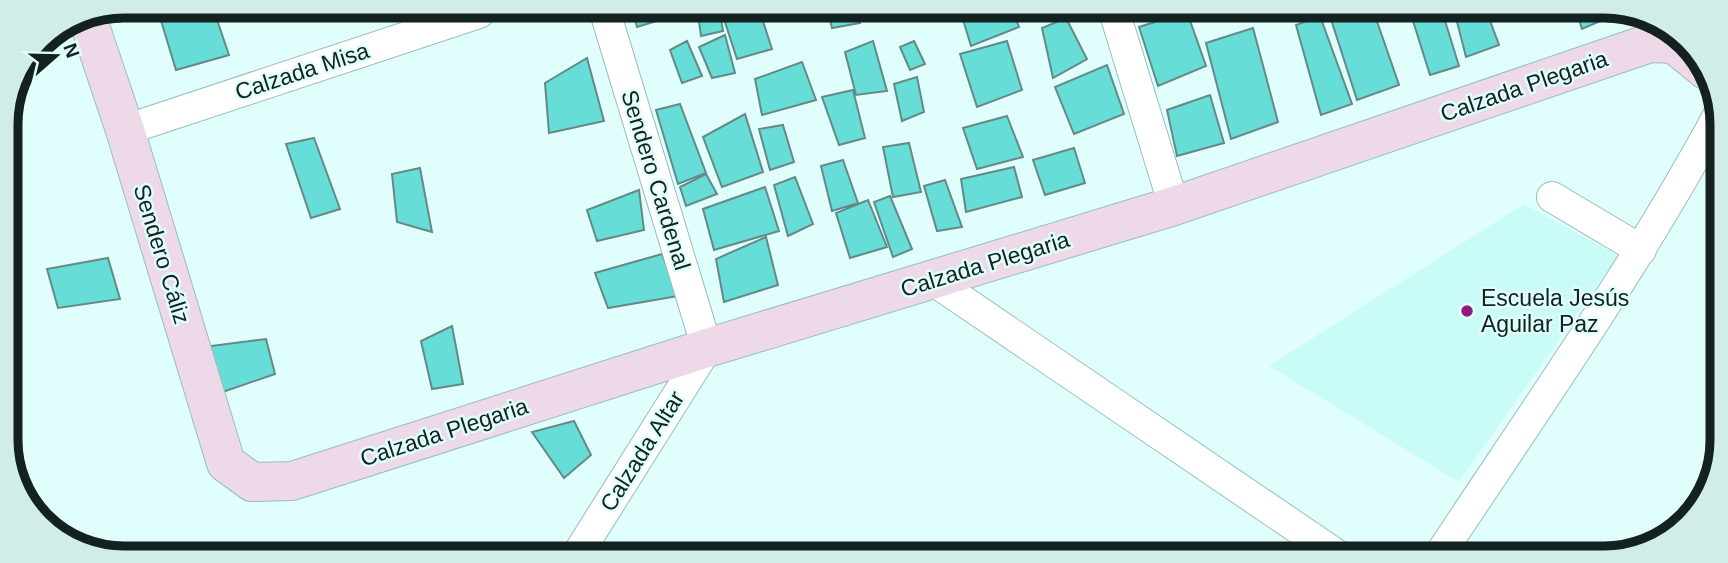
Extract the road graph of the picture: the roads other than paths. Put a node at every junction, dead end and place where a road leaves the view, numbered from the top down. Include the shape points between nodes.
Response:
1 (464, 18) edge
2 (607, 18) edge
3 (1116, 18) edge
4 (89, 23) edge
5 (1677, 46) edge
6 (125, 130) junction
7 (1710, 131) edge
8 (1552, 198) dead end
9 (1174, 206) junction
10 (1641, 250) junction
11 (934, 281) junction
12 (707, 348) junction
13 (253, 482) joint
14 (1323, 545) edge
15 (1446, 545) edge
16 (583, 546) edge

1 - 6 street, Calzada Misa
2 - 12 street, Sendero Cardenal
3 - 9 street
4 - 6 street, Sendero Cáliz
5 - 9 street, Calzada Plegaria via 1650,43
6 - 13 street, Sendero Cáliz via 226,463
7 - 10 street
8 - 10 street
9 - 11 street, Calzada Plegaria
10 - 15 street
11 - 12 street, Calzada Plegaria
11 - 14 street
12 - 13 street, Calzada Plegaria via 292,481
12 - 16 street, Calzada Altar

